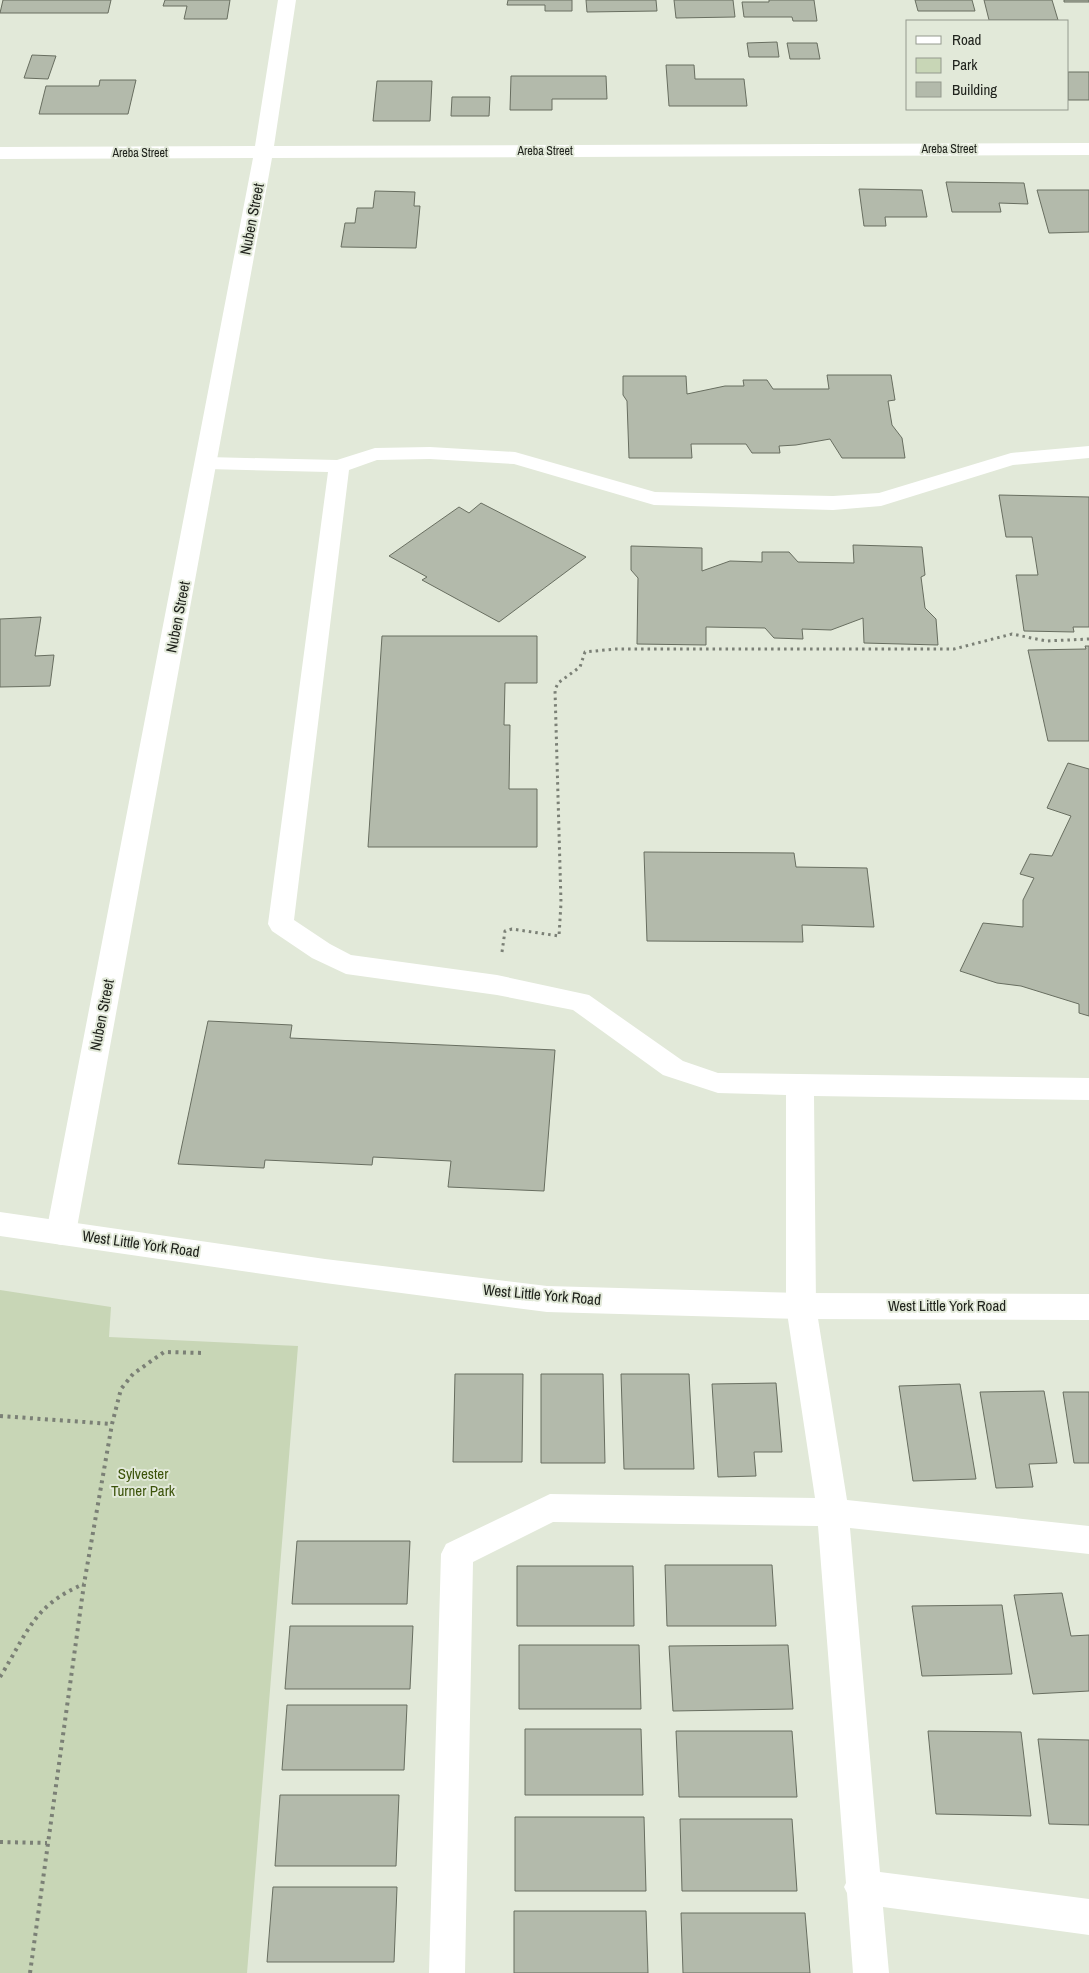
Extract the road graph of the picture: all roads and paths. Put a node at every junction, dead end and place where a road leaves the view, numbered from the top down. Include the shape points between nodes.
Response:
1 (287, 0) edge
2 (1089, 148) edge
3 (264, 152) junction
4 (0, 153) edge
5 (1089, 452) edge
6 (207, 463) junction
7 (339, 466) junction
8 (1089, 639) edge
9 (497, 985) junction
10 (800, 1085) junction
11 (1089, 1089) edge
12 (0, 1224) edge
13 (62, 1233) junction
14 (801, 1306) junction
15 (1089, 1307) edge
16 (204, 1353) dead end
17 (0, 1416) edge
18 (112, 1424) junction
19 (833, 1512) junction
20 (1089, 1540) edge
21 (84, 1584) junction
22 (0, 1677) edge
23 (0, 1842) edge
24 (47, 1843) junction
25 (862, 1887) junction
26 (1089, 1917) edge
27 (30, 1973) edge
28 (447, 1973) edge
29 (871, 1973) edge

1 - 3 street, Nuben Street
2 - 3 street, Areba Street
3 - 4 street, Areba Street
3 - 6 street, Nuben Street
5 - 7 lane via 1011,459 881,499 833,504 654,498 515,458 430,453 374,454
6 - 7 lane
6 - 13 street, Nuben Street
7 - 9 lane via 281,924 346,964
8 - 9 path via 1046,641 1012,634 954,649 615,649 584,652 580,667 558,683 556,690 559,936 512,929 505,932
9 - 10 lane via 580,1002 674,1068 718,1084
10 - 11 lane
10 - 14 lane
12 - 13 street, West Little York Road
13 - 14 street, West Little York Road via 547,1299
14 - 15 street, West Little York Road
14 - 19 lane
16 - 18 path via 164,1352 150,1360 121,1389
17 - 18 path
18 - 21 path
19 - 20 lane
19 - 25 lane
19 - 28 lane via 550,1508 457,1554
21 - 22 path via 68,1589 31,1621
21 - 24 path
23 - 24 path
24 - 27 path
25 - 26 lane
25 - 29 lane

